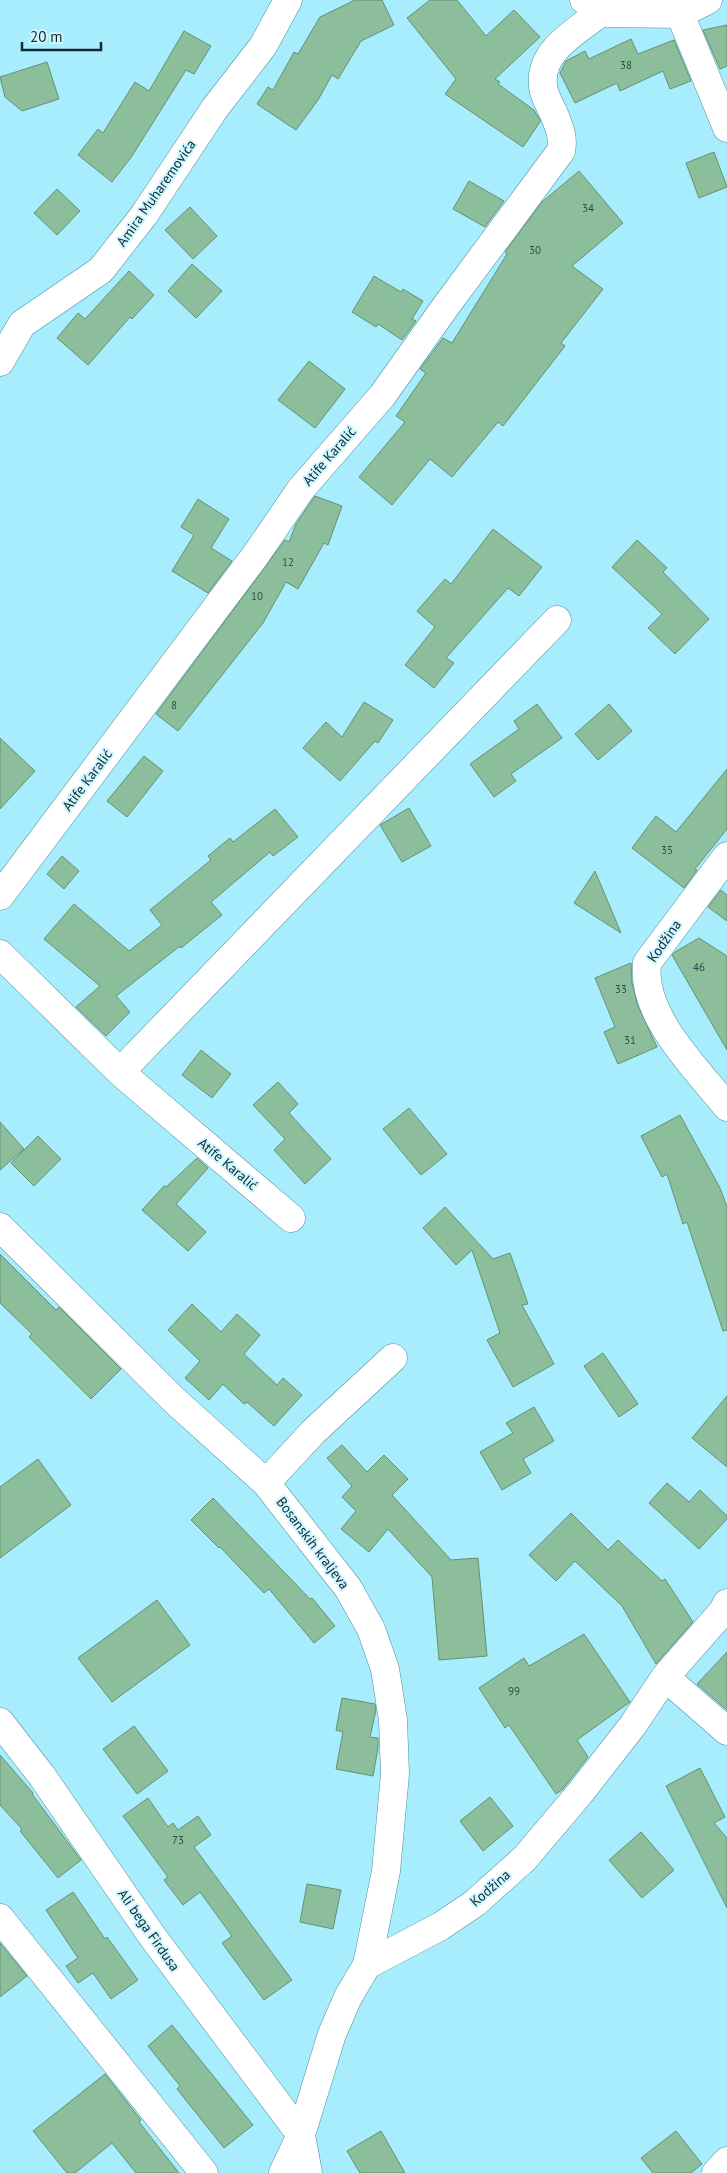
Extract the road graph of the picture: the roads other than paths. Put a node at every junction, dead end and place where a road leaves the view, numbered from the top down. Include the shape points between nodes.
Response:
1 (288, 0) edge
2 (708, 0) edge
3 (592, 6) edge
4 (680, 14) junction
5 (727, 128) edge
6 (0, 362) edge
7 (557, 620) dead end
8 (727, 856) edge
9 (0, 896) edge
10 (0, 954) edge
11 (120, 1072) junction
12 (727, 1107) edge
13 (291, 1218) dead end
14 (0, 1227) edge
15 (393, 1358) dead end
16 (266, 1483) junction
17 (726, 1610) edge
18 (665, 1676) junction
19 (0, 1722) edge
20 (727, 1731) edge
21 (0, 1918) edge
22 (366, 1965) junction
23 (301, 2135) junction
24 (727, 2161) edge
25 (204, 2173) edge
26 (283, 2173) edge
27 (308, 2173) edge
28 (716, 2173) edge

1 - 6 street, Amira Muharemovića via 264,46 101,270 22,324
2 - 4 street
3 - 4 street
3 - 9 street, Atife Karalić via 553,51 544,68 542,86 561,133 561,151 382,396 301,489 255,556
4 - 5 street
7 - 11 street
8 - 12 street, Kodžina via 647,963 646,978 653,1005 674,1041
10 - 11 street, Atife Karalić
11 - 13 street, Atife Karalić
14 - 16 street, Bosanskih kraljeva via 174,1400
15 - 16 street via 313,1432
16 - 22 street, Bosanskih kraljeva via 348,1588 371,1629 385,1669 393,1720 395,1774 386,1871
17 - 18 street, Kodžina
18 - 20 street
18 - 22 street, Kodžina via 627,1732 525,1858 468,1908 427,1934
19 - 23 street, Ali bega Firdusa via 42,1776 152,1936
21 - 25 street
22 - 23 street via 332,2034
23 - 26 street
23 - 27 street
24 - 28 street

